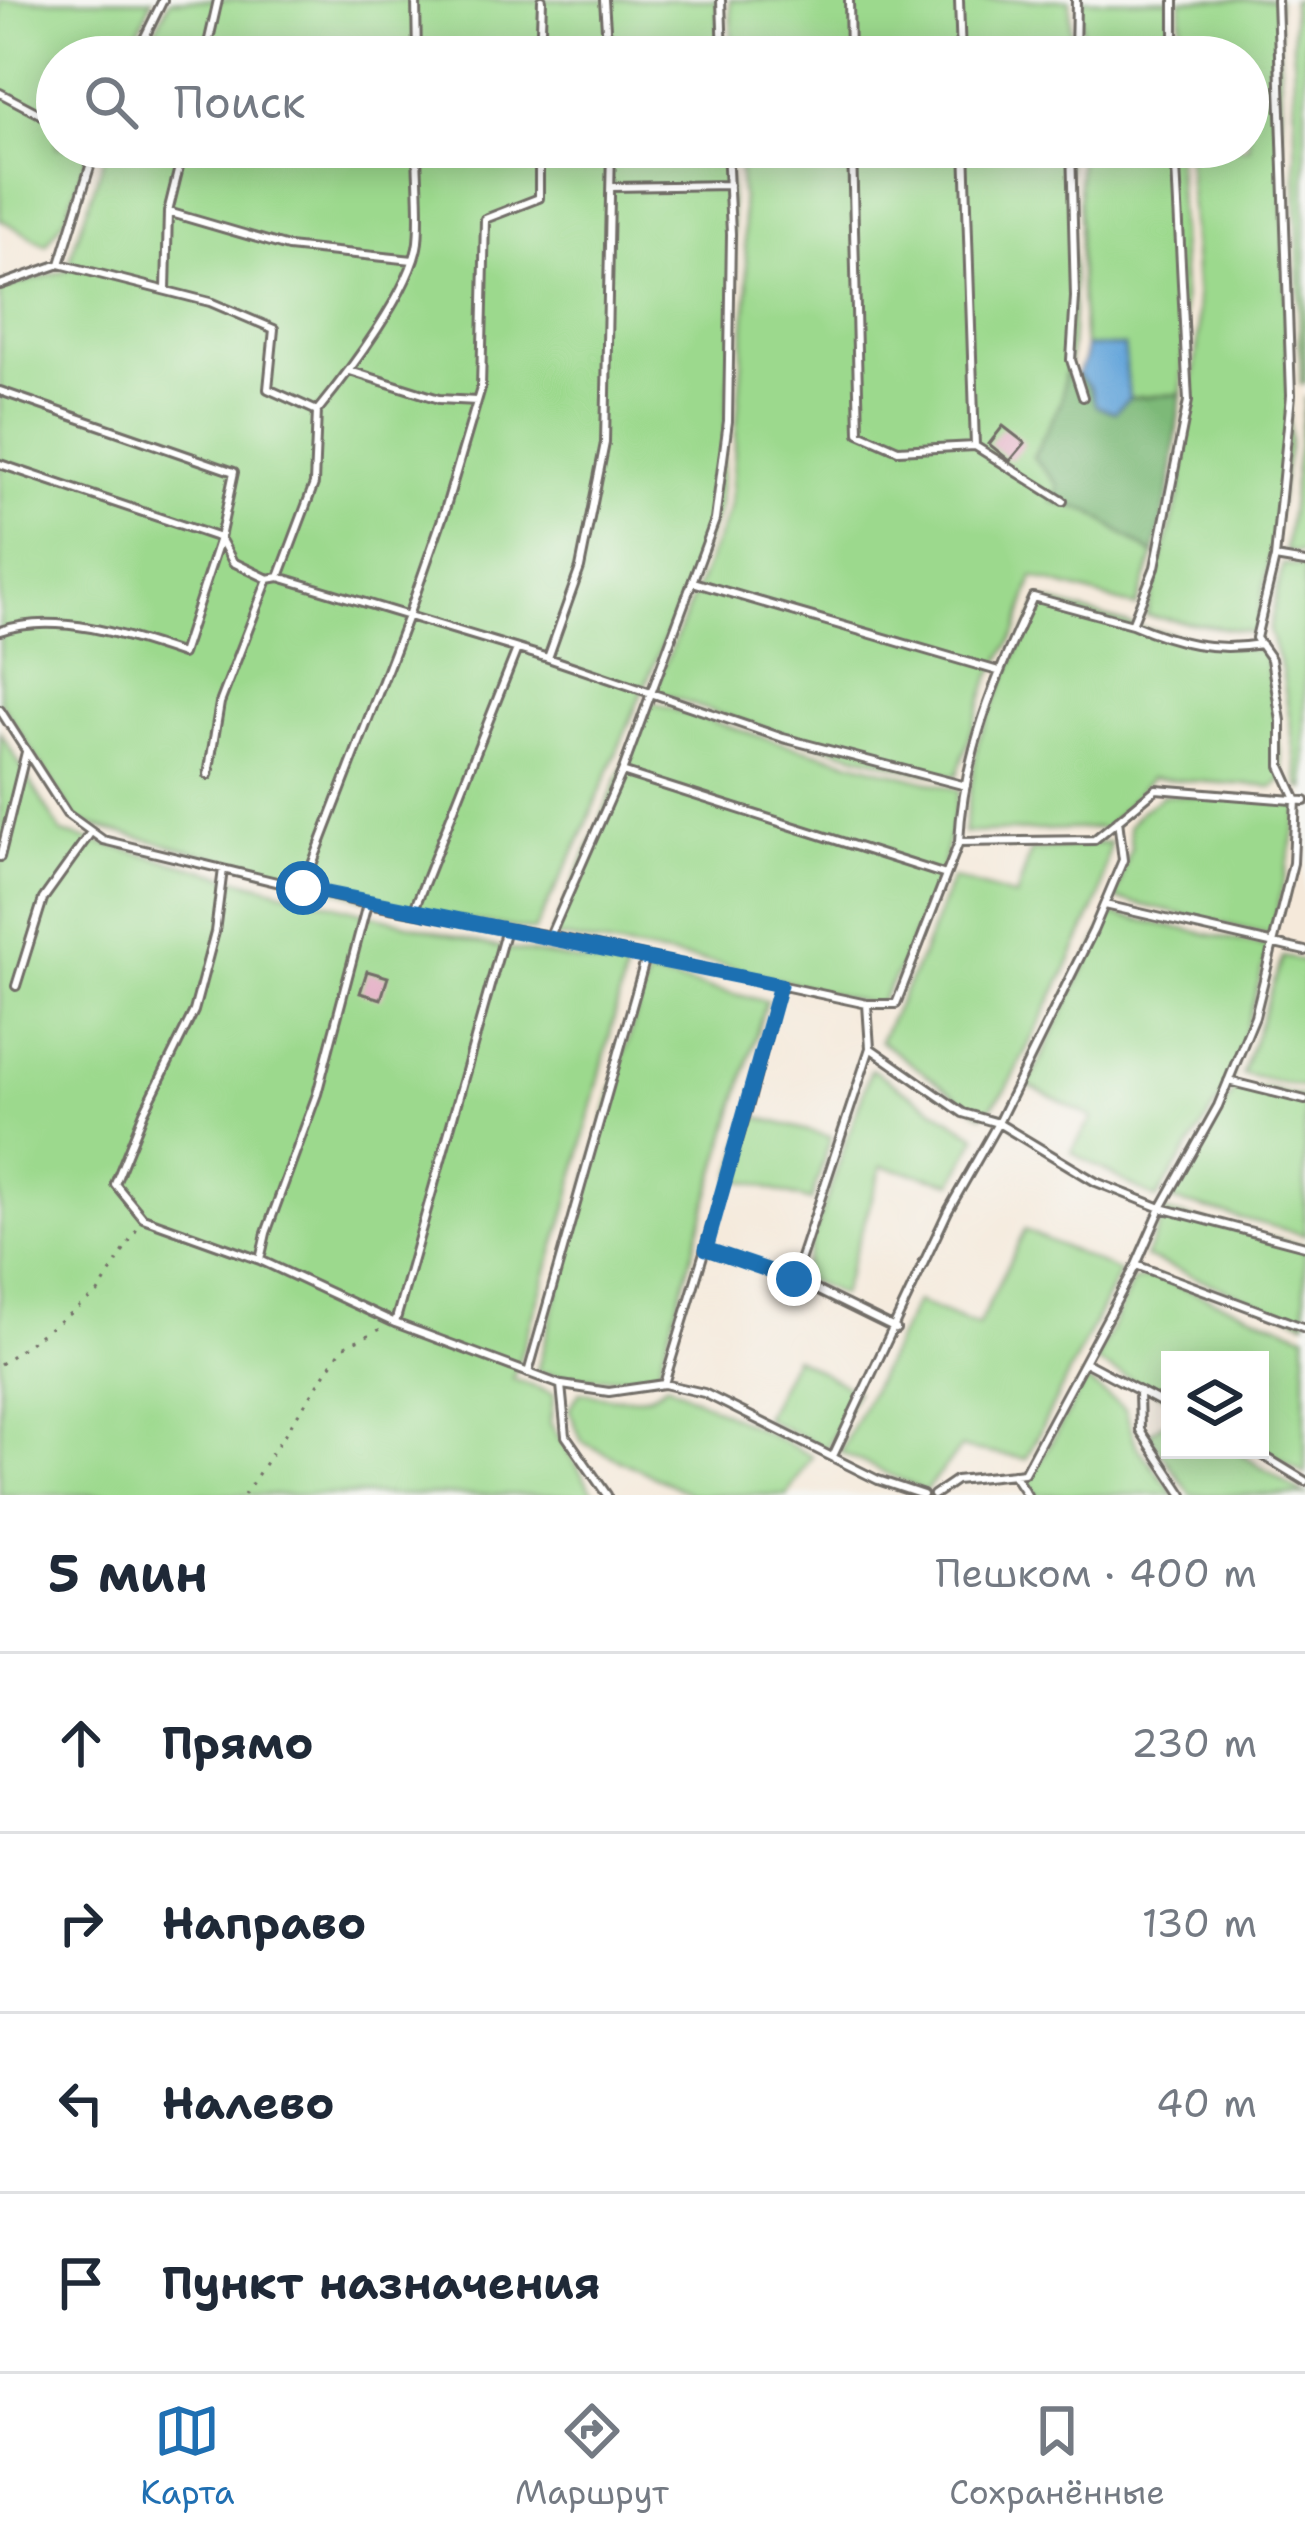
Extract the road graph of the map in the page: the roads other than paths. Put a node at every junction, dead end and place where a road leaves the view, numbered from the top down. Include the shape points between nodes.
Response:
1 (163, 0) edge
2 (218, 0) edge
3 (416, 0) edge
4 (542, 0) edge
5 (604, 0) edge
6 (721, 0) edge
7 (849, 0) edge
8 (959, 0) edge
9 (1076, 0) edge
10 (1174, 0) edge
11 (1277, 0) edge
12 (145, 36) edge
13 (210, 36) edge
14 (417, 36) edge
15 (541, 36) edge
16 (607, 36) edge
17 (722, 36) edge
18 (850, 36) edge
19 (961, 36) edge
20 (1075, 36) edge
21 (1174, 36) edge
22 (0, 93) edge
23 (36, 112) edge
24 (90, 168) edge
25 (179, 168) edge
26 (417, 168) edge
27 (539, 168) edge
28 (612, 168) edge
29 (728, 168) edge
30 (853, 168) edge
31 (966, 168) edge
32 (1072, 168) edge
33 (1176, 168) edge
34 (729, 185) junction
35 (612, 187) junction
36 (168, 212) junction
37 (413, 260) junction
38 (60, 264) junction
39 (0, 285) edge
40 (166, 290) junction
41 (350, 370) junction
42 (0, 391) edge
43 (1291, 395) junction
44 (1305, 395) edge
45 (1084, 398) dead end
46 (477, 401) junction
47 (317, 411) junction
48 (976, 446) junction
49 (0, 464) edge
50 (1063, 502) dead end
51 (220, 538) junction
52 (1275, 558) junction
53 (1305, 563) edge
54 (279, 577) junction
55 (268, 579) junction
56 (693, 582) junction
57 (408, 616) junction
58 (1132, 624) junction
59 (0, 631) edge
60 (1261, 644) junction
61 (517, 649) junction
62 (548, 658) junction
63 (998, 671) junction
64 (652, 694) junction
65 (0, 710) edge
66 (26, 752) junction
67 (622, 772) junction
68 (208, 775) dead end
69 (966, 786) junction
70 (1300, 800) edge
71 (1118, 820) junction
72 (91, 832) junction
73 (959, 842) junction
74 (0, 856) edge
75 (223, 869) junction
76 (946, 875) junction
77 (303, 888) junction
78 (367, 904) junction
79 (1105, 905) junction
80 (413, 912) junction
81 (506, 928) junction
82 (550, 937) junction
83 (1274, 944) junction
84 (1305, 951) edge
85 (646, 957) junction
86 (780, 985) junction
87 (16, 986) dead end
88 (868, 1004) junction
89 (870, 1048) junction
90 (1228, 1081) junction
91 (1305, 1100) edge
92 (998, 1123) junction
93 (1161, 1208) junction
94 (1305, 1246) edge
95 (706, 1249) junction
96 (260, 1260) junction
97 (1136, 1264) junction
98 (794, 1279) junction
99 (395, 1323) junction
100 (1305, 1328) edge
101 (896, 1329) junction
102 (1085, 1362) junction
103 (528, 1372) junction
104 (664, 1384) junction
105 (561, 1385) junction
106 (1139, 1392) junction
107 (1161, 1403) edge
108 (832, 1456) junction
109 (1269, 1459) edge
110 (1013, 1474) junction
111 (1305, 1481) edge
112 (608, 1495) edge
113 (923, 1495) edge
114 (934, 1495) edge
115 (1027, 1495) edge
116 (1184, 1495) edge

1 - 12 lane
2 - 13 lane
3 - 14 lane
4 - 15 lane
5 - 16 lane
6 - 17 lane
7 - 18 lane
8 - 19 lane
9 - 20 lane
10 - 21 lane
11 - 43 lane
22 - 23 lane
24 - 38 lane
25 - 36 lane
26 - 37 lane
27 - 46 lane via 538,198 485,219
28 - 35 lane
29 - 34 lane
30 - 48 lane via 859,433 898,450
31 - 48 lane
32 - 45 lane via 1071,360
33 - 58 lane via 1188,401 1155,567
34 - 35 lane
34 - 56 lane via 728,421 715,520
35 - 62 lane via 604,443 580,568
36 - 37 lane via 288,247
36 - 40 lane
37 - 41 lane
38 - 39 lane
38 - 40 lane
40 - 47 lane via 274,328 268,389
41 - 46 lane via 439,398
41 - 47 lane
42 - 51 lane via 234,472
43 - 44 lane
43 - 52 lane
46 - 57 lane
47 - 54 lane via 314,484
48 - 50 lane
49 - 51 lane
51 - 55 lane via 233,562
51 - 59 lane via 182,654 106,628
52 - 53 lane
52 - 60 lane
54 - 55 lane
54 - 57 lane
55 - 68 lane via 220,704
56 - 63 lane
56 - 64 lane
57 - 61 lane
57 - 77 lane
58 - 60 lane via 1226,650
58 - 63 lane via 1033,597
60 - 70 lane via 1271,658 1281,766
61 - 62 lane
61 - 80 lane
62 - 64 lane
63 - 69 lane
64 - 67 lane
64 - 69 lane
65 - 66 lane
66 - 72 lane via 67,814
66 - 74 lane
67 - 76 lane
67 - 82 lane
69 - 73 lane
70 - 71 lane via 1156,789
70 - 83 lane
71 - 73 lane via 1094,839
71 - 79 lane via 1123,860
72 - 75 lane
72 - 87 lane via 43,899
73 - 76 lane
75 - 77 lane
75 - 96 lane via 194,1011 115,1184 143,1218
76 - 88 lane via 896,1004
77 - 78 lane
78 - 80 lane
78 - 96 lane via 317,1094
79 - 83 lane
79 - 92 lane
80 - 81 lane
81 - 82 lane
81 - 99 lane
82 - 85 lane
83 - 84 lane
83 - 90 lane
85 - 86 lane
85 - 103 lane
86 - 88 lane
86 - 95 lane
88 - 89 lane
89 - 92 lane via 963,1113
89 - 98 lane
90 - 91 lane
90 - 93 lane
92 - 93 lane via 1096,1182
92 - 101 lane
93 - 94 lane
93 - 97 lane
95 - 98 lane
95 - 104 lane
96 - 99 lane
97 - 100 lane
97 - 102 lane
98 - 101 lane
99 - 103 lane
101 - 108 lane
102 - 106 lane
102 - 110 lane via 1024,1473
103 - 105 lane
104 - 105 lane via 609,1393
104 - 108 lane via 704,1393
105 - 112 lane via 566,1436
106 - 107 lane
106 - 116 lane via 1140,1430
108 - 113 lane
109 - 111 lane
110 - 114 lane via 956,1480
110 - 115 lane

